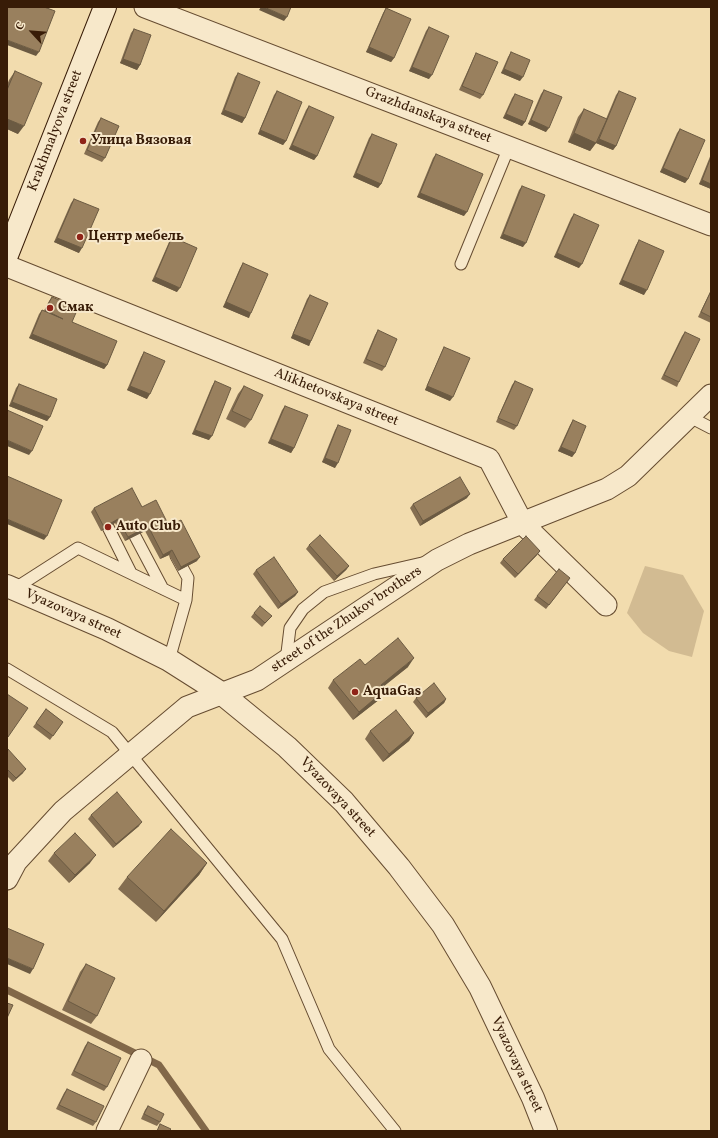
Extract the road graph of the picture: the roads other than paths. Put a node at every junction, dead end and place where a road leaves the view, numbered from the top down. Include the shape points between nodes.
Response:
1 (105, 7) edge
2 (146, 7) edge
3 (509, 147) junction
4 (711, 225) edge
5 (7, 255) edge
6 (461, 264) dead end
7 (7, 266) edge
8 (711, 395) edge
9 (688, 416) junction
10 (711, 428) edge
11 (523, 524) junction
12 (108, 527) edge
13 (135, 536) edge
14 (174, 552) edge
15 (437, 560) junction
16 (130, 573) junction
17 (10, 588) edge
18 (163, 589) junction
19 (186, 600) junction
20 (606, 605) dead end
21 (169, 660) junction
22 (286, 662) junction
23 (7, 669) edge
24 (221, 693) junction
25 (131, 755) junction
26 (7, 879) edge
27 (141, 1060) dead end
28 (107, 1131) edge
29 (395, 1131) edge
30 (546, 1131) edge

1 - 5 street, Krakhmalyova street
2 - 3 street, Grazhdanskaya street
3 - 4 street, Grazhdanskaya street
3 - 6 lane
7 - 11 street, Alikhetovskaya street via 490,459
8 - 9 street, street of the Zhukov brothers
9 - 10 lane
9 - 11 street, street of the Zhukov brothers via 628,476 607,489
11 - 15 street, street of the Zhukov brothers via 469,544
11 - 20 street, Alikhetovskaya street
12 - 16 lane
13 - 18 lane
14 - 19 lane via 188,578
15 - 22 street, street of the Zhukov brothers
15 - 22 lane via 374,574 324,592 303,608 290,628
16 - 17 lane via 78,548
16 - 18 lane
17 - 21 street, Vyazovaya street
18 - 19 lane
19 - 21 lane
21 - 24 street, Vyazovaya street
22 - 24 street, street of the Zhukov brothers via 257,680
23 - 25 lane via 112,732
24 - 25 street, street of the Zhukov brothers via 187,707
24 - 30 street, Vyazovaya street via 287,747 344,802 399,867 443,925 480,986
25 - 26 street, street of the Zhukov brothers via 64,811 16,862
25 - 29 lane via 282,939 329,1050
27 - 28 street

